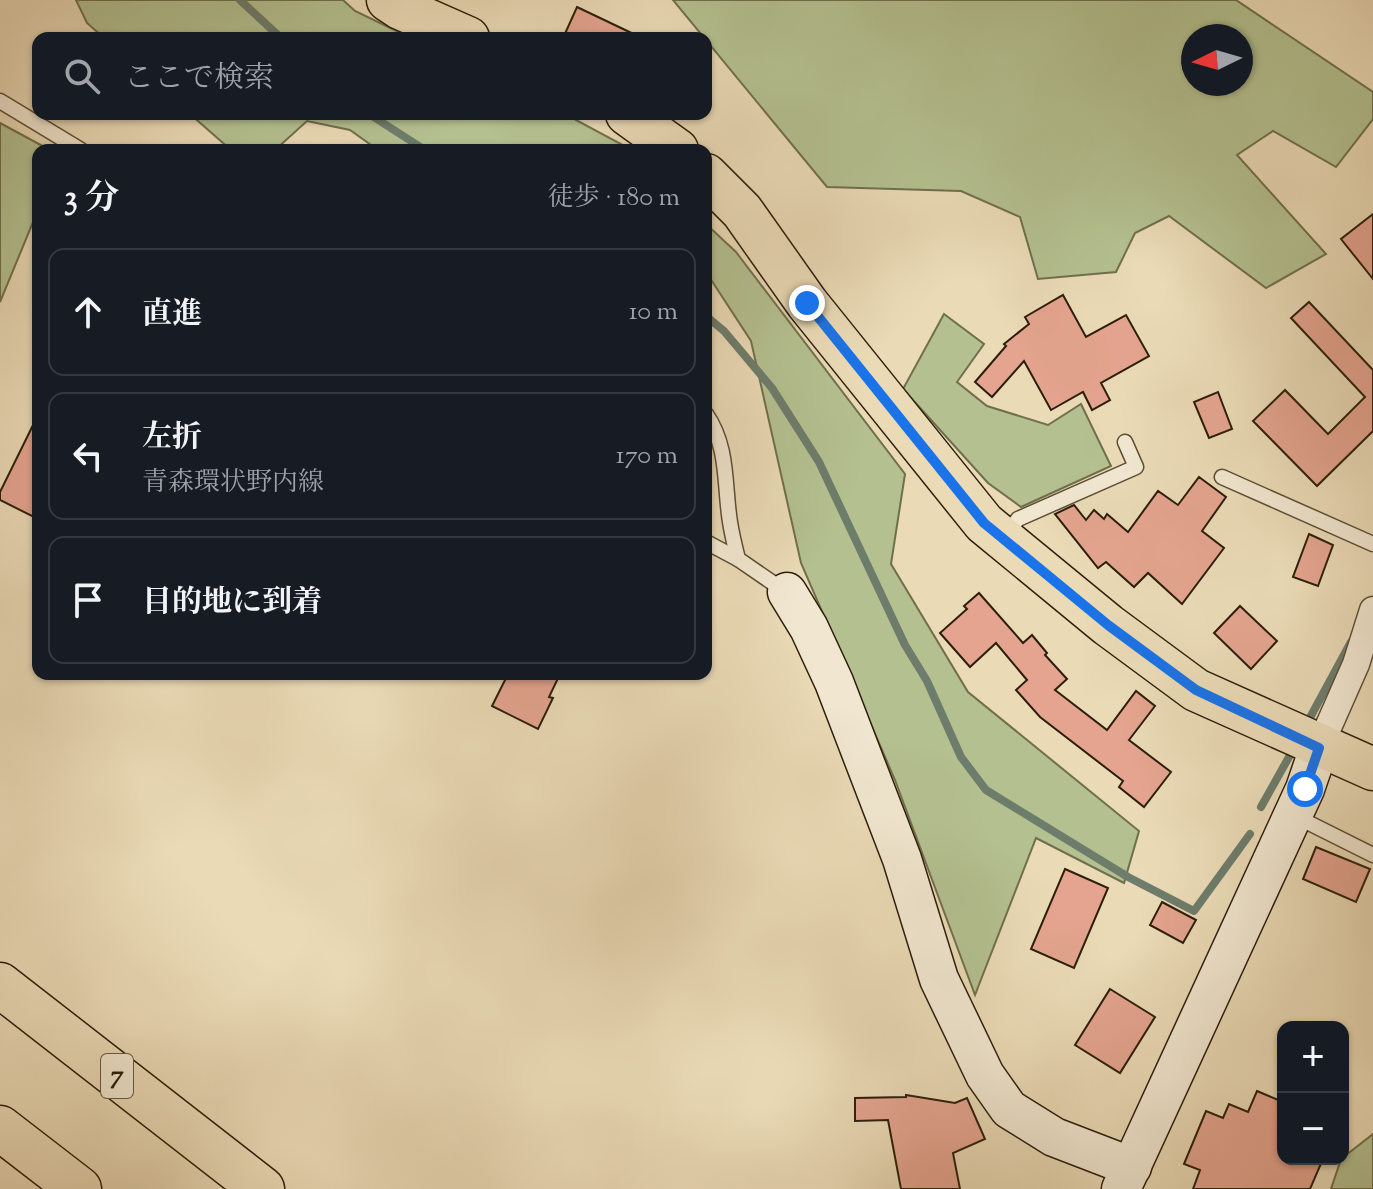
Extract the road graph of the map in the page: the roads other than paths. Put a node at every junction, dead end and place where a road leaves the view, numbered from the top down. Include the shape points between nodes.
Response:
1 (388, 0) edge
2 (454, 32) edge
3 (0, 101) edge
4 (635, 120) edge
5 (71, 144) edge
6 (669, 144) edge
7 (712, 181) edge
8 (712, 423) edge
9 (1125, 442) dead end
10 (1222, 477) dead end
11 (1003, 538) junction
12 (1373, 544) edge
13 (712, 545) edge
14 (738, 559) junction
15 (787, 592) joint
16 (1373, 610) edge
17 (1319, 748) junction
18 (1373, 769) edge
19 (1292, 815) junction
20 (1373, 855) edge
21 (0, 985) edge
22 (0, 1128) edge
23 (248, 1178) edge
24 (1126, 1178) edge
25 (79, 1189) edge

1 - 2 main road
3 - 5 lane
4 - 6 main road
7 - 11 main road via 742,211 807,303 984,523
8 - 14 lane via 724,455
9 - 11 lane via 1136,467 1018,519
10 - 12 lane
11 - 17 main road via 1196,690
13 - 14 lane
14 - 15 lane
15 - 24 street via 834,682 902,859 939,979 985,1075 1009,1109
16 - 17 street
17 - 18 main road
17 - 19 street
19 - 20 lane
19 - 24 street
21 - 23 highway, 7
22 - 25 highway

